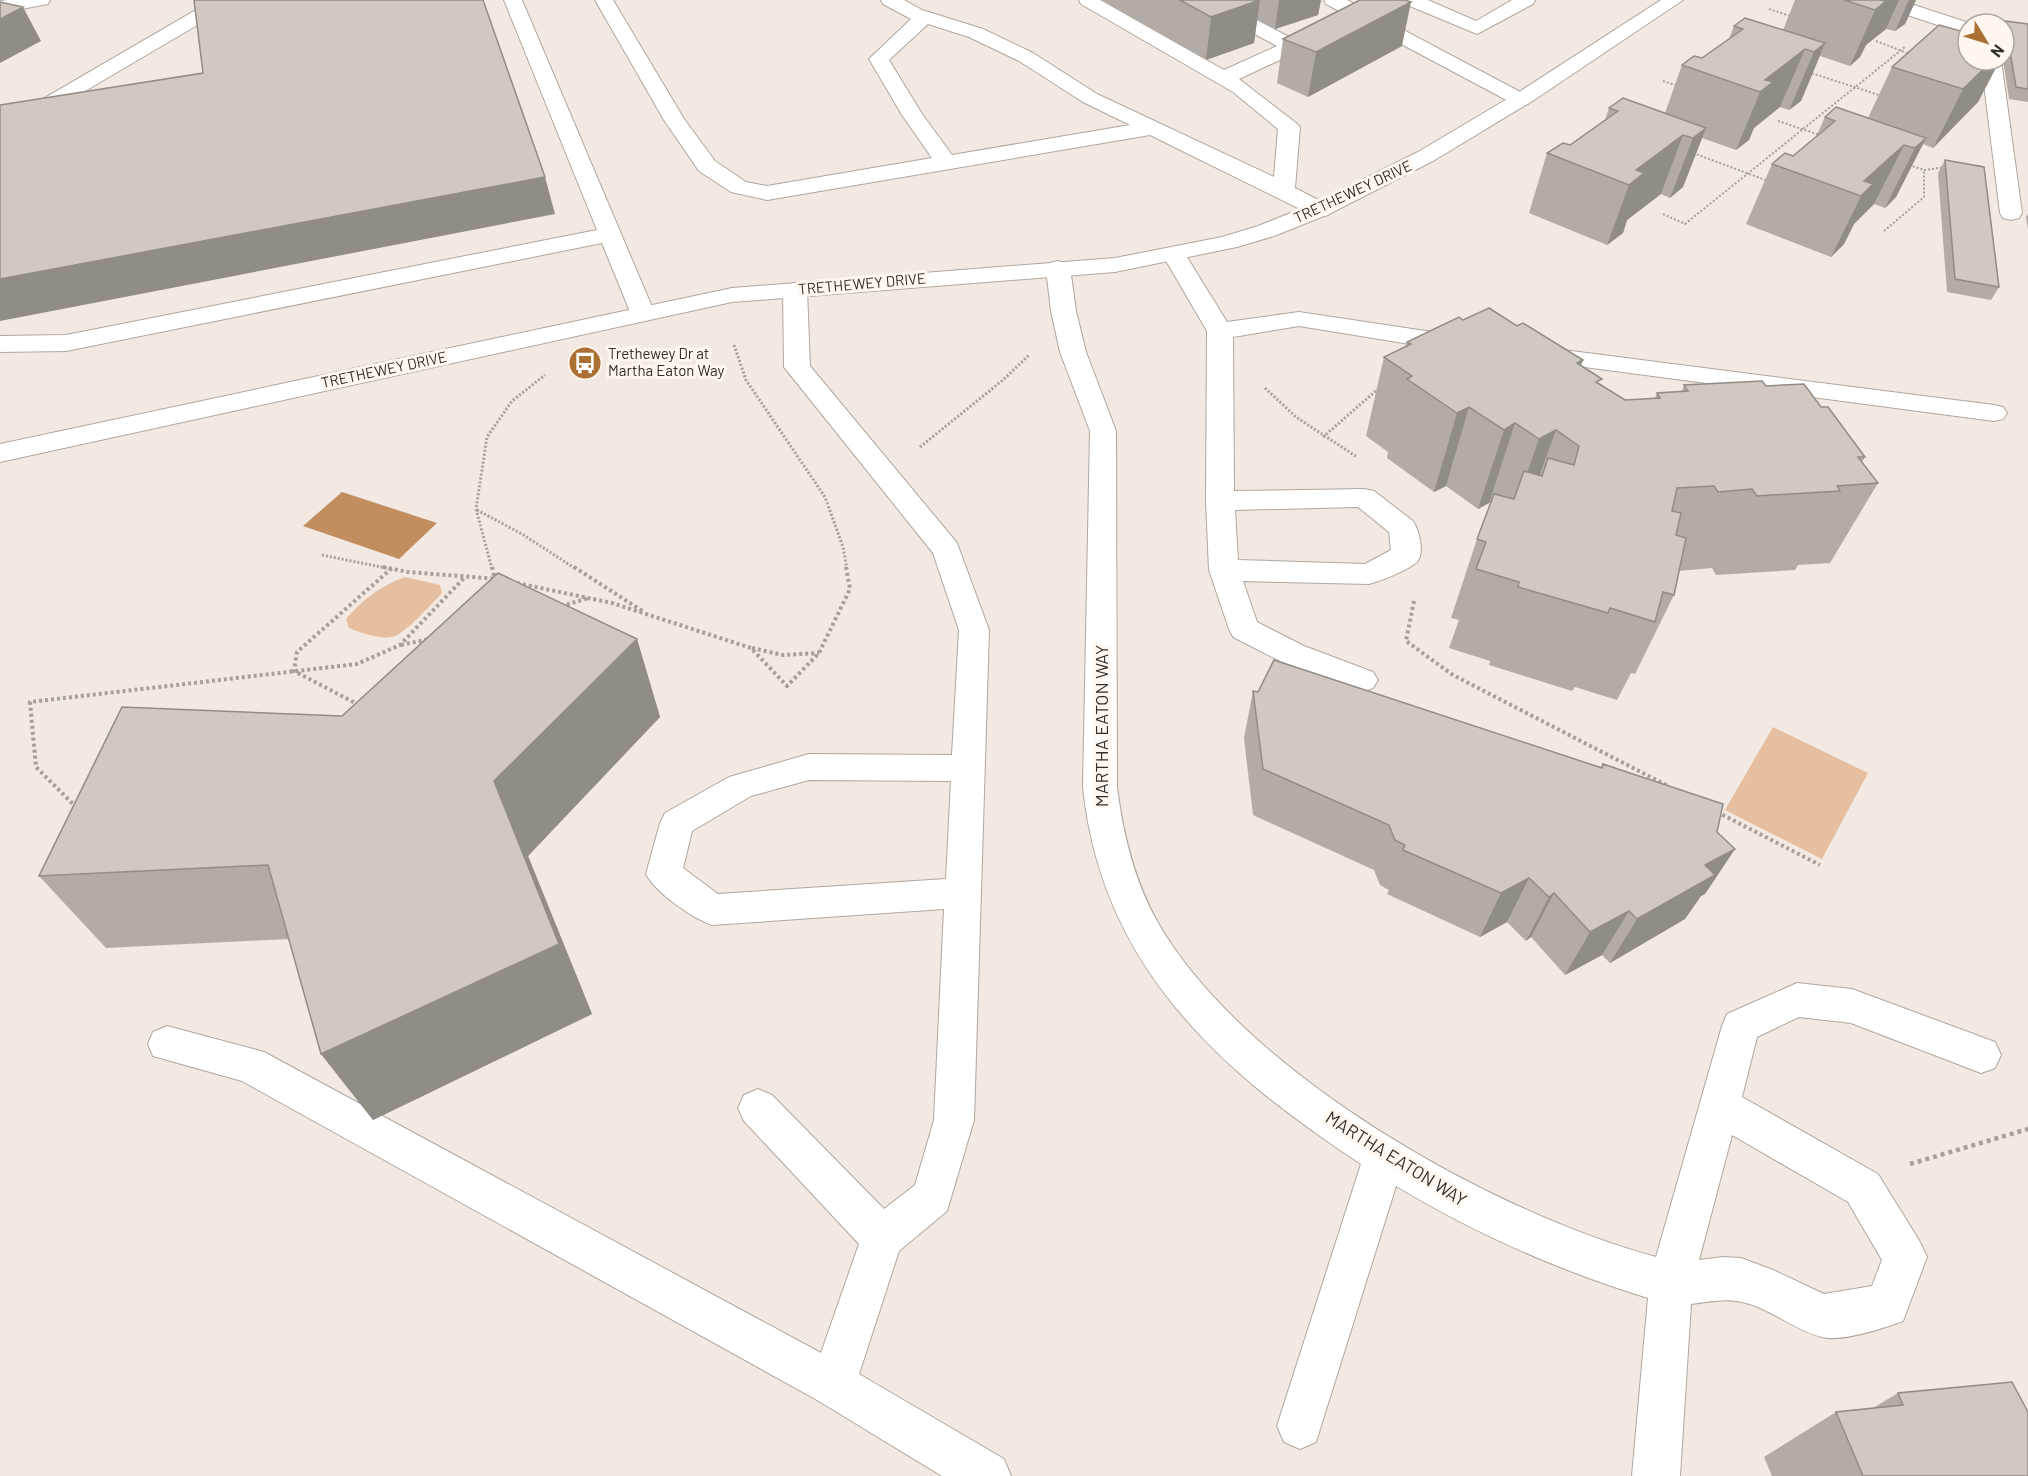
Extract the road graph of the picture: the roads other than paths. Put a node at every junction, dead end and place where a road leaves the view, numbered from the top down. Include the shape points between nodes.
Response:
1 (41, 0) edge
2 (226, 0) edge
3 (513, 0) edge
4 (604, 0) edge
5 (890, 0) edge
6 (1088, 0) edge
7 (1205, 0) edge
8 (1333, 0) edge
9 (1412, 0) edge
10 (1526, 0) edge
11 (1674, 0) edge
12 (1881, 0) edge
13 (0, 8) edge
14 (1361, 14) junction
15 (924, 17) junction
16 (1956, 25) edge
17 (1293, 47) junction
18 (1993, 72) edge
19 (1222, 78) junction
20 (1521, 100) junction
21 (1151, 128) junction
22 (0, 133) edge
23 (946, 162) junction
24 (1284, 190) junction
25 (1320, 210) junction
26 (2011, 213) dead end
27 (610, 234) junction
28 (1174, 254) junction
29 (1058, 268) junction
30 (795, 290) junction
31 (643, 314) junction
32 (1220, 332) junction
33 (0, 344) edge
34 (1483, 347) edge
35 (1518, 352) edge
36 (1994, 413) dead end
37 (0, 453) edge
38 (1220, 501) junction
39 (1224, 570) junction
40 (1362, 680) dead end
41 (968, 768) junction
42 (964, 893) junction
43 (166, 1044) dead end
44 (1981, 1055) dead end
45 (1719, 1106) junction
46 (758, 1108) dead end
47 (1384, 1156) junction
48 (882, 1238) junction
49 (1671, 1282) junction
50 (832, 1384) junction
51 (1300, 1426) dead end
52 (987, 1476) edge
53 (1656, 1476) edge

1 - 13 main road
2 - 22 main road
3 - 27 main road
4 - 23 main road via 674,120 707,165 739,187 767,193
5 - 15 main road
6 - 19 main road
7 - 17 main road
8 - 14 main road
9 - 10 main road via 1477,28
11 - 20 main road, TRETHEWEY DRIVE
12 - 16 main road
14 - 17 main road
14 - 20 main road
15 - 21 main road via 976,33 1026,57 1090,99
15 - 23 main road via 879,58 912,115
17 - 19 main road
18 - 26 main road
19 - 24 main road via 1289,128
20 - 25 main road, TRETHEWEY DRIVE via 1428,156
21 - 23 main road
21 - 24 main road
24 - 25 main road
25 - 28 main road, TRETHEWEY DRIVE via 1264,232
27 - 31 main road
27 - 33 main road via 66,342
28 - 29 main road, TRETHEWEY DRIVE via 1115,265
28 - 32 main road
29 - 30 main road, TRETHEWEY DRIVE
29 - 47 main road, MARTHA EATON WAY via 1069,340 1103,431 1100,787 1104,824 1117,874 1148,939 1206,1016 1323,1115
30 - 31 main road, TRETHEWEY DRIVE via 732,295
30 - 41 main road via 797,367 947,550 974,630
31 - 37 main road, TRETHEWEY DRIVE
32 - 34 main road via 1299,319
32 - 38 main road
35 - 36 main road
38 - 39 main road
38 - 39 main road via 1364,498 1403,528 1406,555 1369,574
39 - 40 main road via 1244,629 1293,654
41 - 42 main road
41 - 42 main road via 809,767 741,786 677,823 664,874 712,910
42 - 48 main road via 954,1120 932,1197
43 - 50 main road via 250,1065
44 - 45 main road via 1852,1006 1797,1000 1741,1026
45 - 49 main road
45 - 49 main road, MARTHA EATON WAY via 1863,1188 1905,1257 1887,1305 1825,1317 1740,1280
46 - 48 main road
47 - 49 main road, MARTHA EATON WAY via 1449,1195 1520,1229
47 - 51 main road
48 - 50 main road
49 - 53 main road
50 - 52 main road

